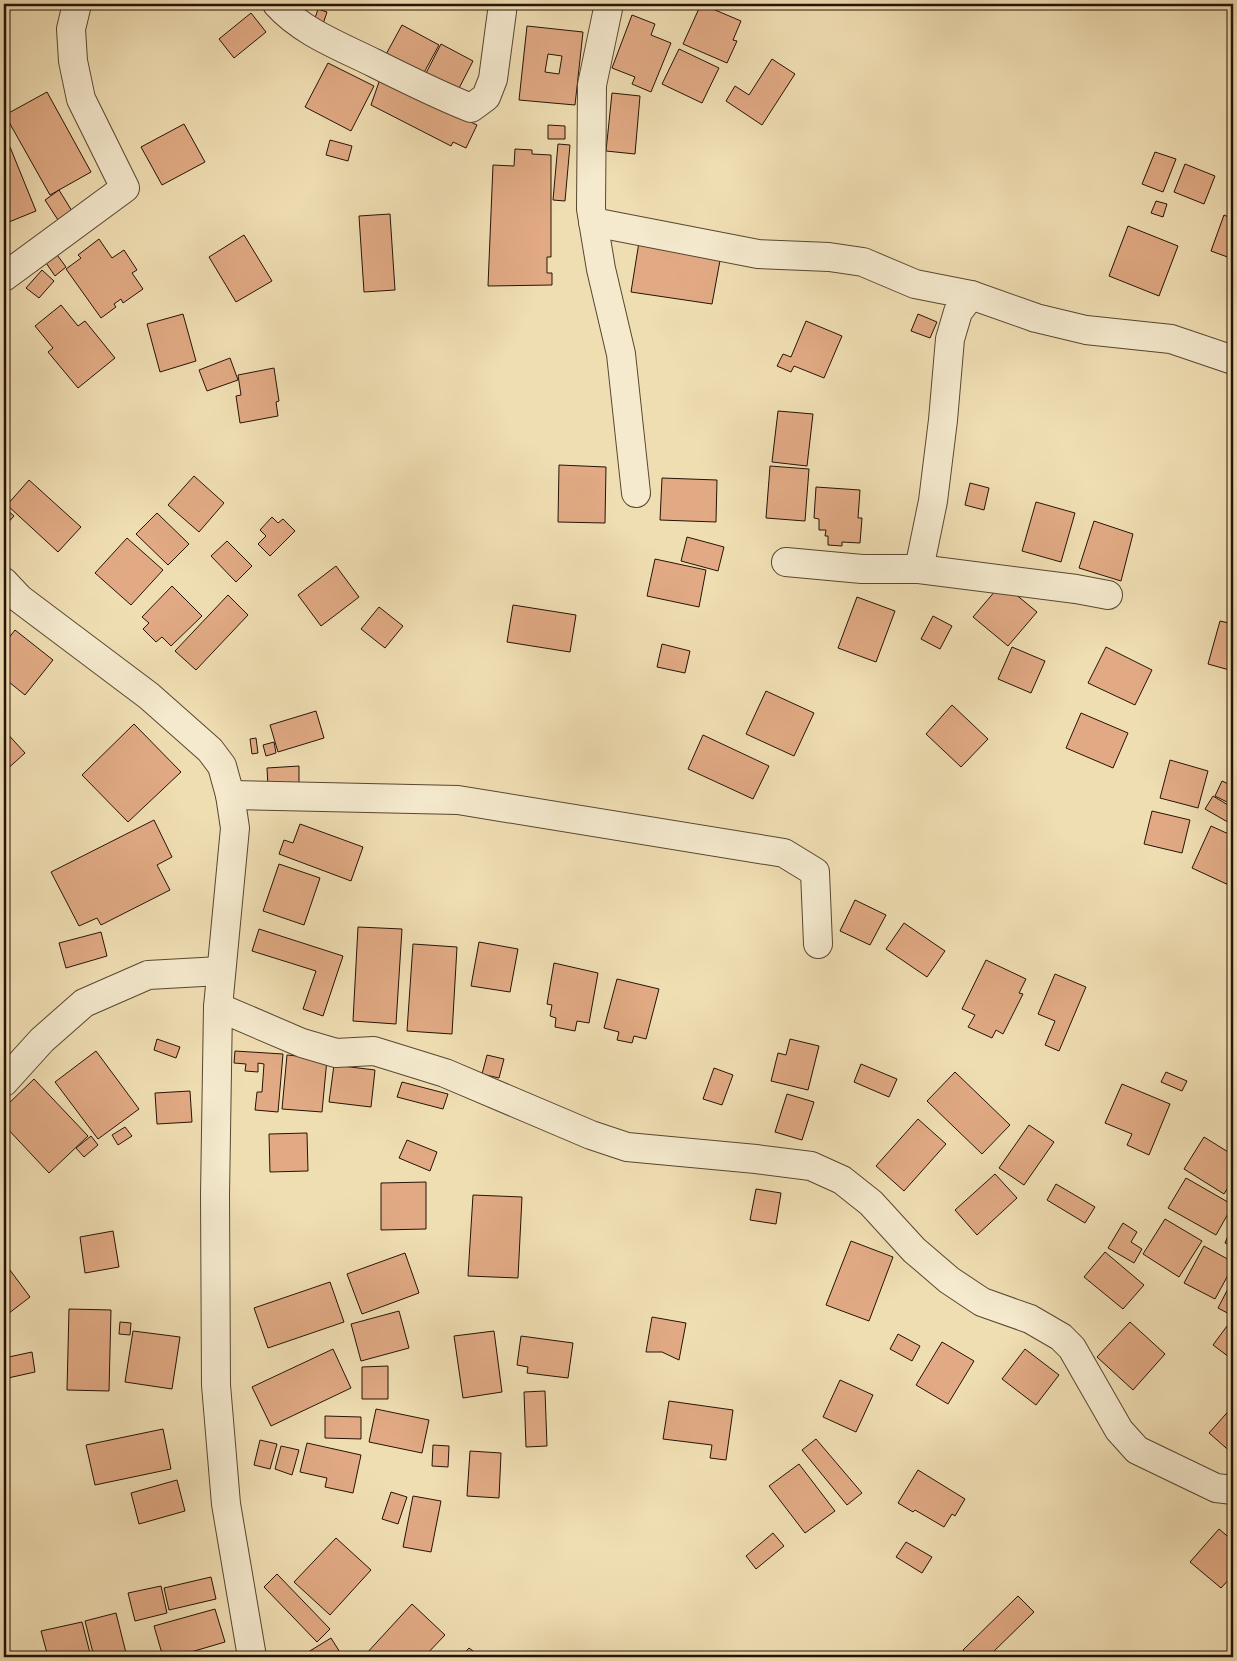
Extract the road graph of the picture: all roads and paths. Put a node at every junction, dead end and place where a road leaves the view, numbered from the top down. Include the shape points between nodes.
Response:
1 (77, 4) edge
2 (277, 4) edge
3 (503, 4) edge
4 (609, 4) edge
5 (593, 222) junction
6 (4, 276) edge
7 (971, 296) junction
8 (1233, 360) edge
9 (636, 493) dead end
10 (786, 562) dead end
11 (919, 569) junction
12 (1108, 595) dead end
13 (9, 599) edge
14 (230, 795) junction
15 (818, 944) dead end
16 (220, 971) junction
17 (218, 1007) junction
18 (4, 1082) edge
19 (1224, 1489) edge
20 (1233, 1508) edge
21 (252, 1657) edge

1 - 6 street via 71,29 73,61 81,99 125,188
2 - 3 street via 288,17 325,39 471,108 486,97 493,79
4 - 5 street via 592,85
5 - 7 street via 758,254 863,262 915,284
5 - 9 street via 621,354
7 - 8 street via 1036,318 1086,330 1171,339
7 - 11 street via 958,312 950,339 934,492
10 - 11 street via 862,569
11 - 12 street
13 - 14 street via 150,696 210,750 222,766
14 - 15 street via 458,800 784,853 815,872
14 - 16 street via 235,828
16 - 17 street
16 - 18 street via 148,975 84,1002 42,1040
17 - 19 street via 302,1043 336,1052 374,1051 445,1073 627,1147 811,1166 842,1180 871,1203 914,1250 949,1280 982,1302 1030,1318 1072,1348 1119,1430 1137,1450
17 - 21 street via 216,1385 226,1504
19 - 20 street

